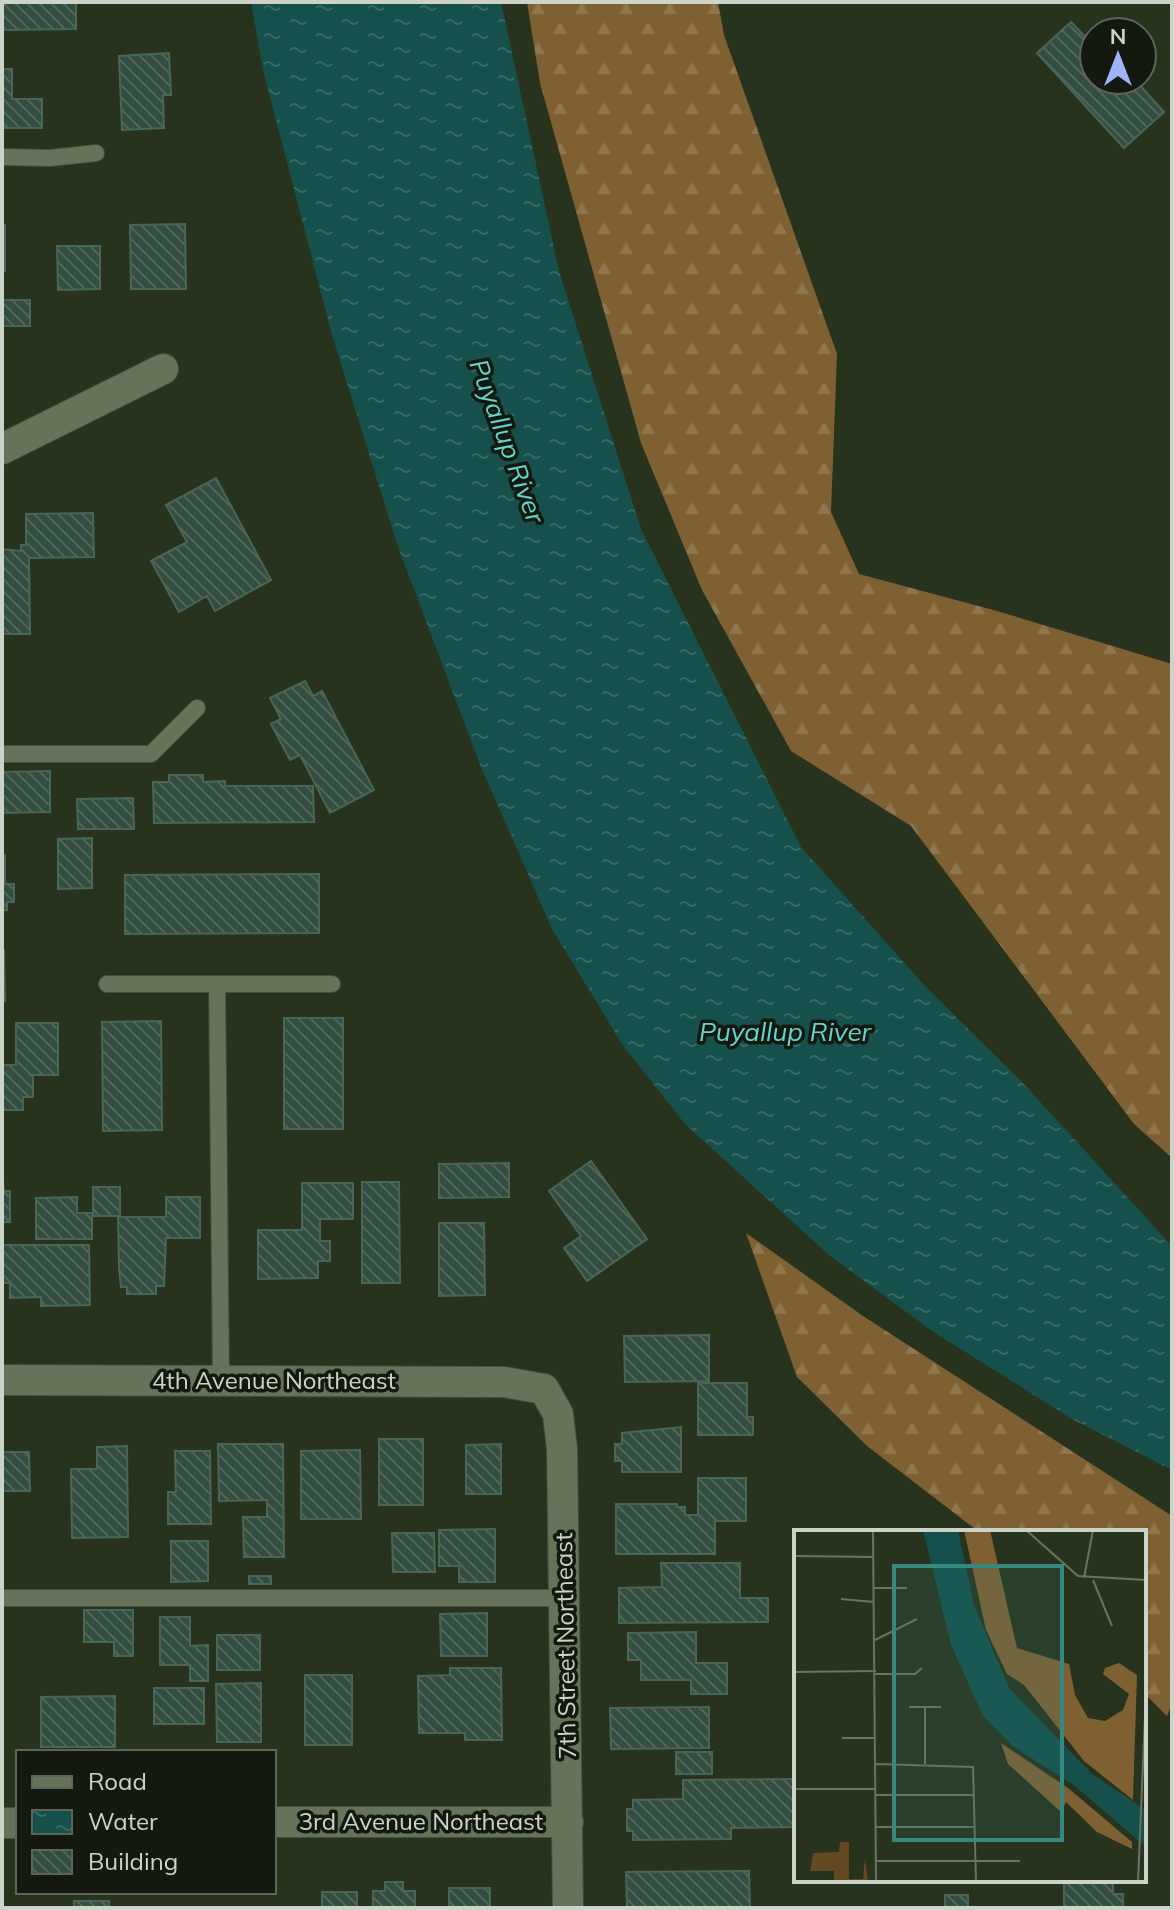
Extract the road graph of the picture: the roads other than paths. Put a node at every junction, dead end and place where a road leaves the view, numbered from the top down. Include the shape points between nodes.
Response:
1 (96, 153) dead end
2 (2, 157) edge
3 (163, 369) dead end
4 (2, 449) edge
5 (197, 708) dead end
6 (2, 754) edge
7 (107, 984) dead end
8 (217, 984) junction
9 (332, 984) dead end
10 (2, 1380) edge
11 (221, 1381) junction
12 (544, 1389) joint
13 (2, 1598) edge
14 (566, 1598) junction
15 (276, 1822) edge
16 (568, 1822) junction
17 (568, 1908) edge

1 - 2 lane
3 - 4 street
5 - 6 lane via 151,754
7 - 8 lane
8 - 9 lane
8 - 11 lane
10 - 11 street, 4th Avenue Northeast
11 - 12 street, 4th Avenue Northeast via 504,1382
12 - 14 street, 7th Street Northeast via 558,1414 562,1449
13 - 14 lane
14 - 16 street, 7th Street Northeast
15 - 16 street, 3rd Avenue Northeast
16 - 17 street, 7th Street Northeast

